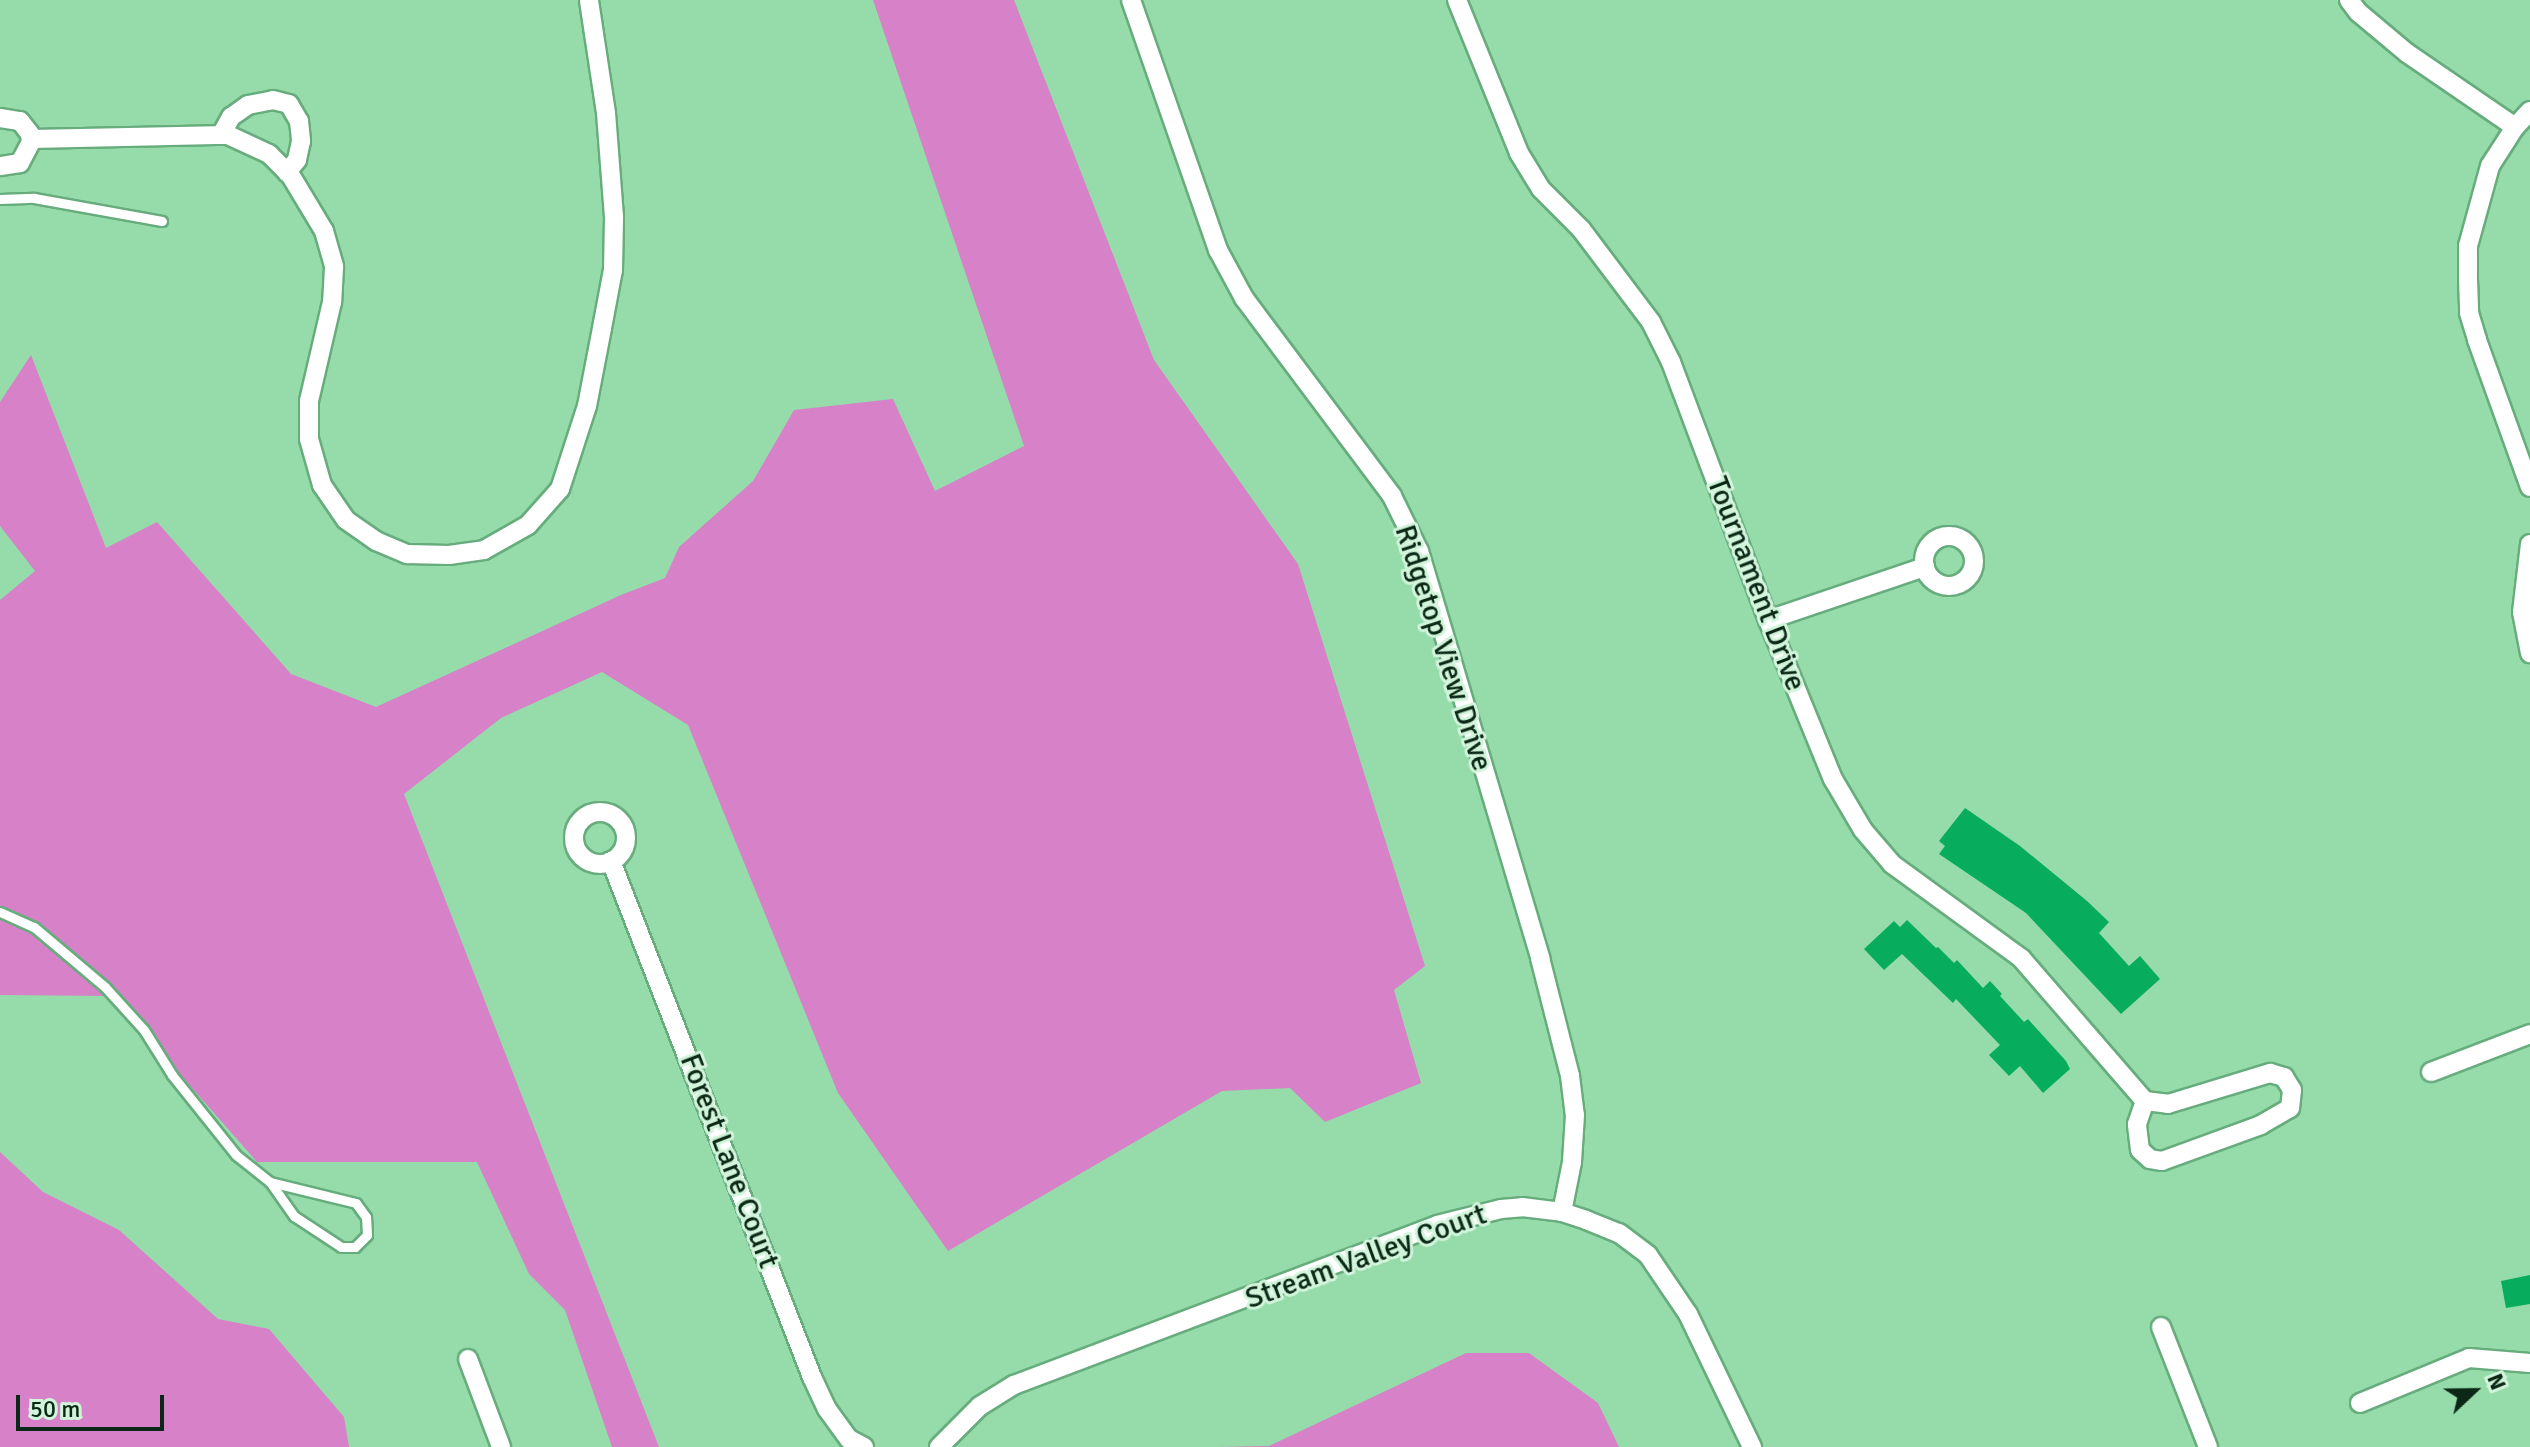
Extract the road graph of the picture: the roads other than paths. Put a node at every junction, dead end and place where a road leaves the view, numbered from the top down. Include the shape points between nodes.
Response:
1 (589, 0) edge
2 (1131, 0) edge
3 (1457, 0) edge
4 (2349, 0) edge
5 (2530, 111) edge
6 (0, 118) edge
7 (2515, 127) junction
8 (221, 135) junction
9 (31, 139) junction
10 (0, 166) edge
11 (287, 172) junction
12 (0, 199) edge
13 (162, 221) dead end
14 (2530, 487) edge
15 (2530, 544) edge
16 (1925, 567) dead end
17 (1768, 620) junction
18 (2530, 653) edge
19 (611, 861) dead end
20 (0, 912) edge
21 (2530, 1034) edge
22 (2431, 1072) dead end
23 (2145, 1101) junction
24 (270, 1182) junction
25 (1562, 1212) junction
26 (2161, 1327) dead end
27 (468, 1359) dead end
28 (2529, 1365) edge
29 (2360, 1403) dead end
30 (501, 1447) edge
31 (864, 1447) edge
32 (939, 1447) edge
33 (1752, 1447) edge
34 (2208, 1447) edge

1 - 11 street via 606,113 613,270 575,451 560,489 517,532 484,550 407,554 346,520 322,485 309,439 309,401 332,302 334,267 324,231
2 - 25 street, Ridgetop View Drive via 1218,250 1244,298 1392,496 1419,551 1570,1076 1575,1115
3 - 17 street, Tournament Drive via 1519,153 1541,189 1581,229 1651,322
4 - 7 street via 2407,53
5 - 7 street
6 - 9 street via 20,121
7 - 14 street via 2490,166 2468,246 2468,302
8 - 9 street
8 - 11 street via 269,154
8 - 11 street via 231,117 248,105 273,100 289,104 299,121 301,141 297,160
9 - 10 street via 20,163
12 - 13 lane via 34,198
15 - 18 street via 2522,612
16 - 17 street
17 - 23 street, Tournament Drive via 1833,779 1863,830 1892,864 2021,958
19 - 31 street, Forest Lane Court via 812,1377 849,1439
20 - 24 lane via 34,927 105,987 144,1030 172,1075 236,1155
21 - 22 street
23 - 23 street via 2168,1104 2270,1073 2284,1077 2292,1090 2290,1108 2261,1125 2162,1161 2140,1150 2137,1124
24 - 24 lane via 356,1203 366,1217 367,1235 355,1247 327,1241 294,1216
25 - 32 street, Stream Valley Court via 1501,1209 1437,1225 1014,1385 980,1406
25 - 33 street, Stream Valley Court via 1619,1233 1648,1255 1688,1314
26 - 34 street
27 - 30 street
28 - 29 street via 2469,1358

